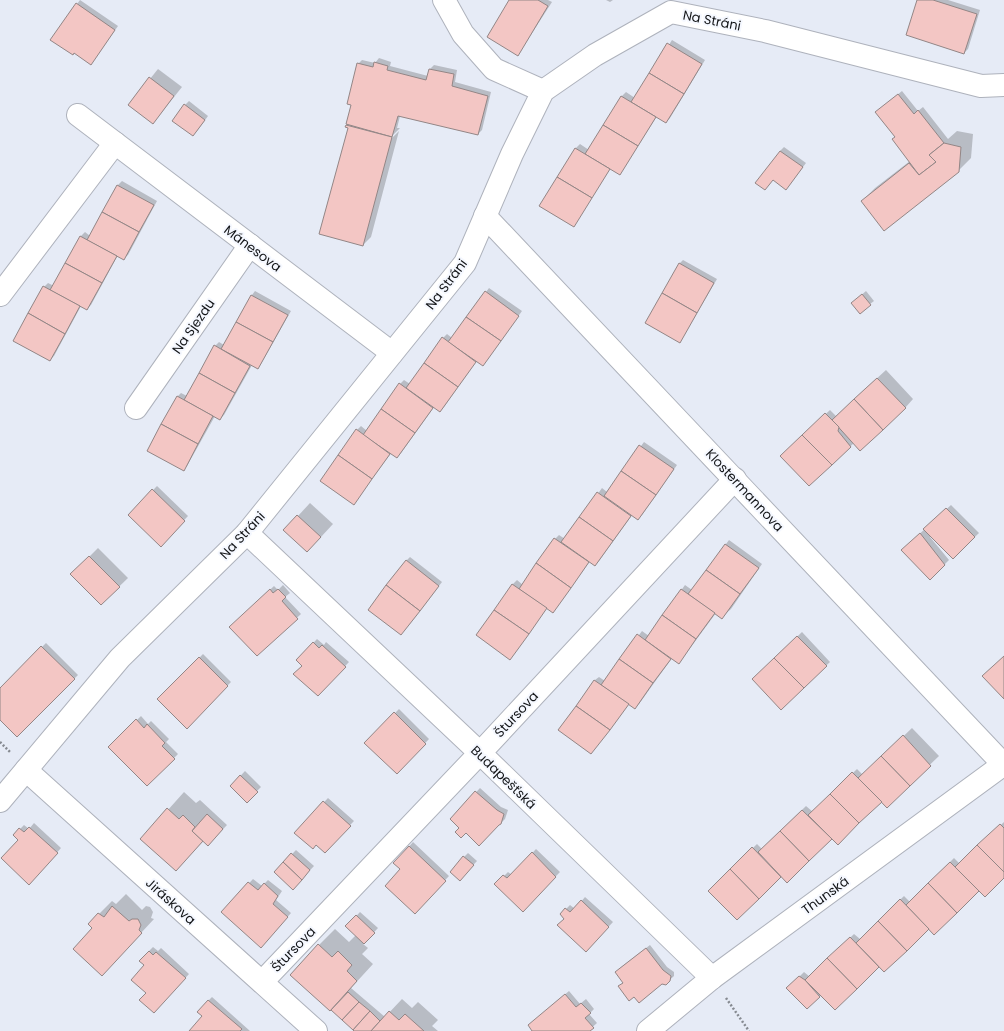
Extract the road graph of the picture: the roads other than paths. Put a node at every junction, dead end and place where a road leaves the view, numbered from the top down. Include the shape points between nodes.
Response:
1 (444, 0) edge
2 (1004, 85) edge
3 (543, 91) junction
4 (78, 115) dead end
5 (115, 143) junction
6 (485, 216) junction
7 (250, 245) junction
8 (0, 295) edge
9 (392, 353) junction
10 (136, 408) dead end
11 (735, 479) junction
12 (246, 533) junction
13 (480, 753) junction
14 (1004, 764) edge
15 (26, 770) junction
16 (0, 801) edge
17 (712, 978) junction
18 (262, 982) junction
19 (316, 1031) edge
20 (648, 1031) edge

1 - 3 street via 463,34 494,69
2 - 3 street, Na Stráni via 980,86 765,30 671,12 595,55
3 - 6 street, Na Stráni
4 - 5 street, Mánesova
5 - 7 street, Mánesova
5 - 8 street
6 - 9 street, Na Stráni via 465,263
6 - 11 street, Klostermannova
7 - 9 street, Mánesova
7 - 10 street, Na Sjezdu
9 - 12 street, Na Stráni
11 - 13 street, Štursova
11 - 14 street, Klostermannova
12 - 13 street, Budapešťská
12 - 15 street, Na Stráni via 120,658
13 - 17 street, Budapešťská
13 - 18 street, Štursova
14 - 17 street, Thunská
15 - 16 street, Na Stráni
15 - 18 street, Jiráskova
17 - 20 street, Thunská
18 - 19 street, Jiráskova

